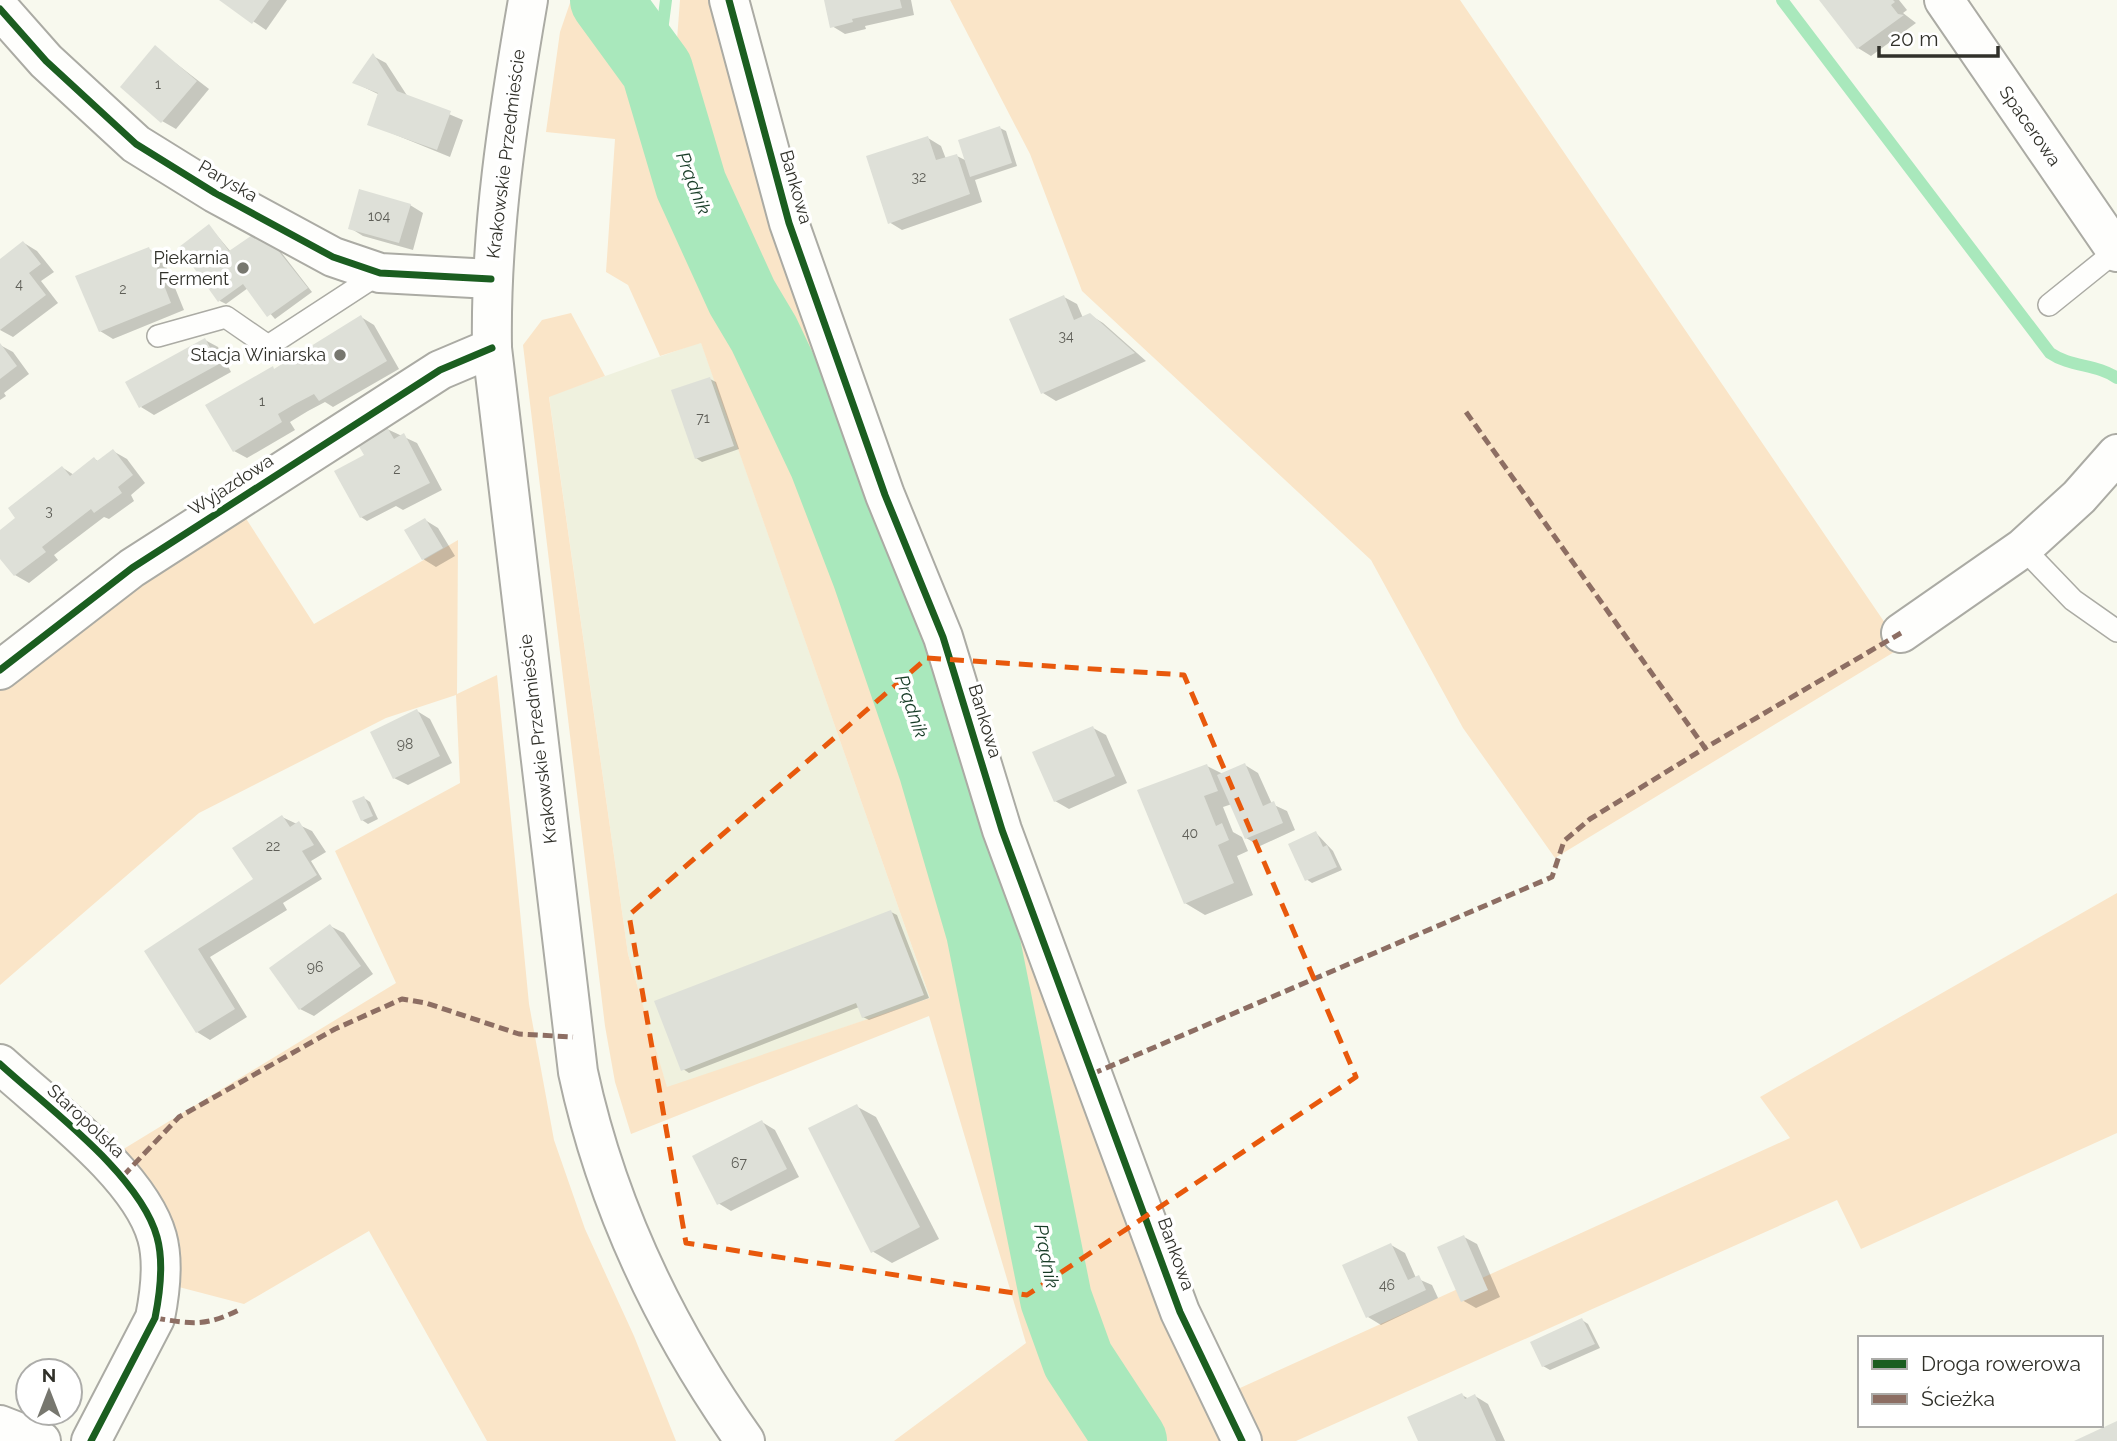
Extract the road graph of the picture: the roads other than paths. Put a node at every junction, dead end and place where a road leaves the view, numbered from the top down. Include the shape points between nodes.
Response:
1 (528, 0) edge
2 (729, 0) edge
3 (1944, 0) edge
4 (0, 9) edge
5 (2117, 251) edge
6 (380, 273) junction
7 (491, 279) junction
8 (2049, 305) dead end
9 (158, 337) dead end
10 (492, 348) junction
11 (2117, 454) edge
12 (2023, 548) junction
13 (2117, 631) edge
14 (1901, 633) dead end
15 (0, 670) edge
16 (0, 1064) edge
17 (0, 1425) edge
18 (41, 1441) edge
19 (91, 1441) edge
20 (745, 1441) edge
21 (1242, 1441) edge

1 - 7 street, Krakowskie Przedmieście via 502,163
2 - 21 street, Bankowa via 789,223 881,484 943,637 1002,830 1180,1312
3 - 5 street, Spacerowa
4 - 6 street, Paryska via 46,61 136,144 321,250
5 - 8 lane
6 - 7 street, Paryska
6 - 9 lane via 268,346 226,317
7 - 10 street, Krakowskie Przedmieście
10 - 15 street, Wyjazdowa via 440,370 132,568
10 - 20 street, Krakowskie Przedmieście via 570,1013 585,1106 599,1159 640,1264 691,1362
11 - 12 street via 2079,497
12 - 13 lane via 2073,600
12 - 14 street
16 - 19 street, Staropolska via 123,1176 158,1239 155,1318
17 - 18 street

